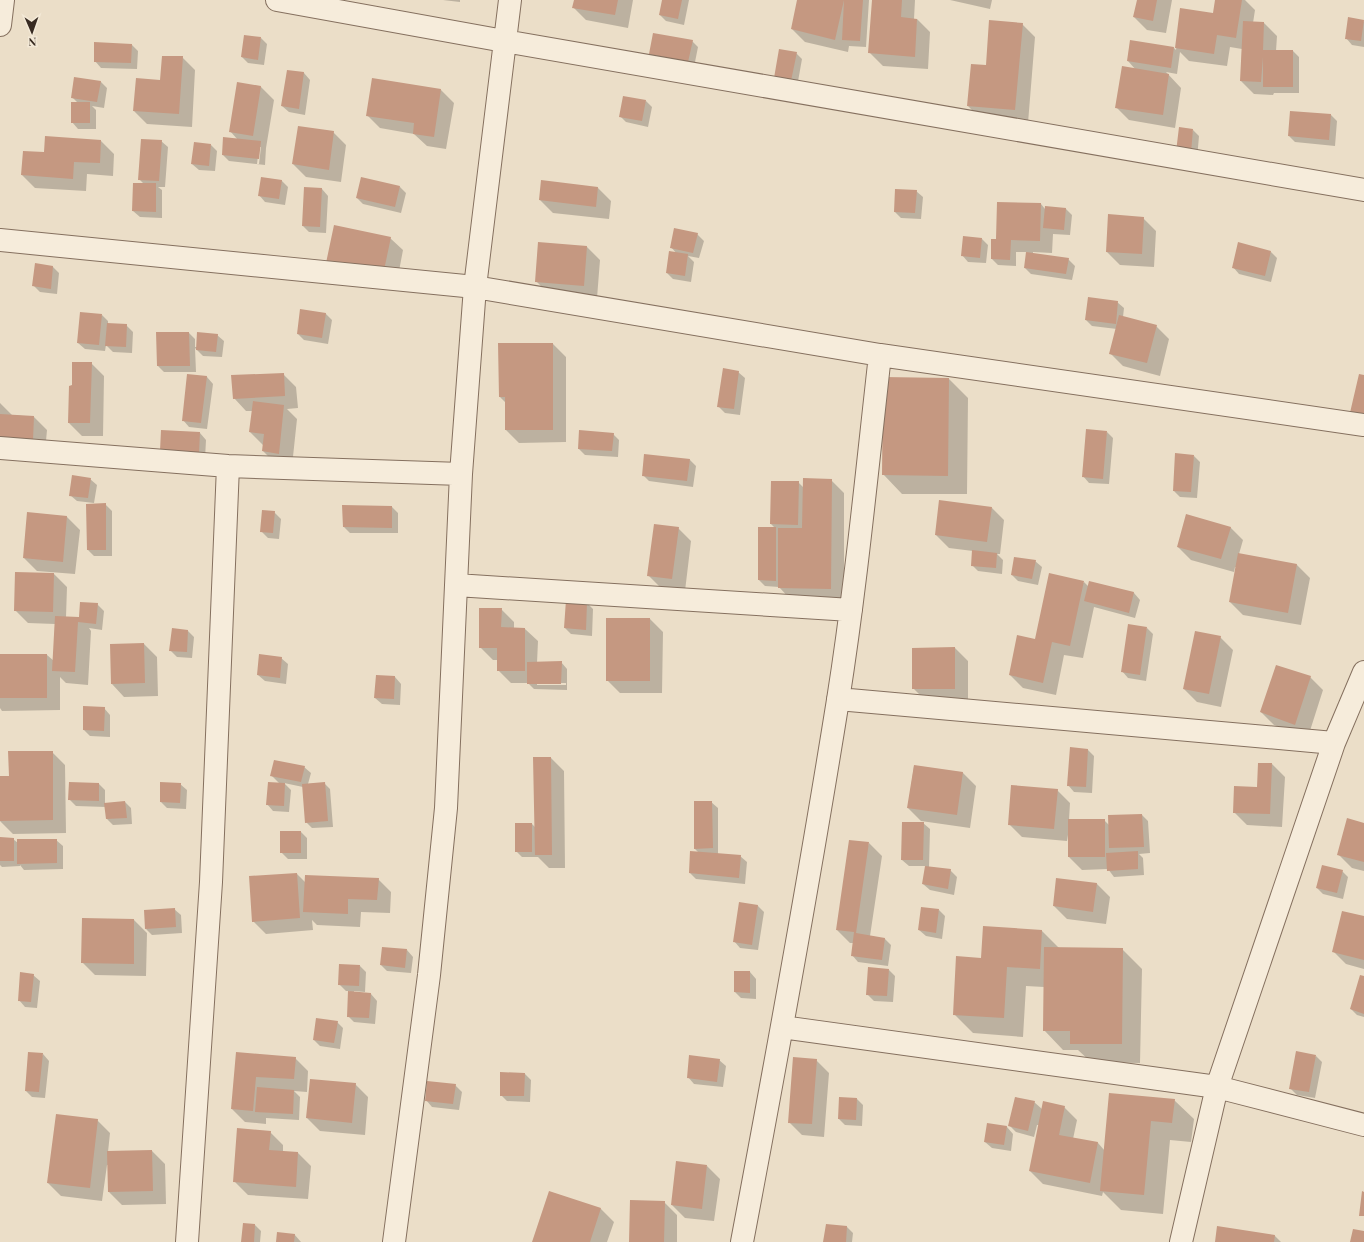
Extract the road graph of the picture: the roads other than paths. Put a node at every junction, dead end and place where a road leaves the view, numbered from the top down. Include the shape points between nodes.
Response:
1 (3, 0) edge
2 (277, 0) edge
3 (510, 0) edge
4 (0, 25) edge
5 (504, 42) junction
6 (1364, 190) edge
7 (0, 240) edge
8 (475, 287) junction
9 (880, 355) junction
10 (1364, 425) edge
11 (0, 448) edge
12 (228, 466) junction
13 (461, 474) junction
14 (456, 585) junction
15 (851, 610) junction
16 (1361, 687) edge
17 (838, 699) junction
18 (1334, 743) junction
19 (782, 1027) junction
20 (1217, 1087) junction
21 (1364, 1125) edge
22 (187, 1242) edge
23 (394, 1242) edge
24 (742, 1242) edge
25 (1181, 1242) edge

1 - 4 street
2 - 5 street
3 - 5 street
5 - 6 street
5 - 8 street
7 - 8 street
8 - 9 street
8 - 13 street
9 - 10 street
9 - 15 street
11 - 12 street
12 - 13 street
12 - 22 street via 211,882
13 - 14 street
14 - 15 street
14 - 23 street via 446,808 429,975
15 - 17 street
16 - 18 street
17 - 18 street
17 - 19 street
18 - 20 street
19 - 20 street
19 - 24 street
20 - 21 street
20 - 25 street

